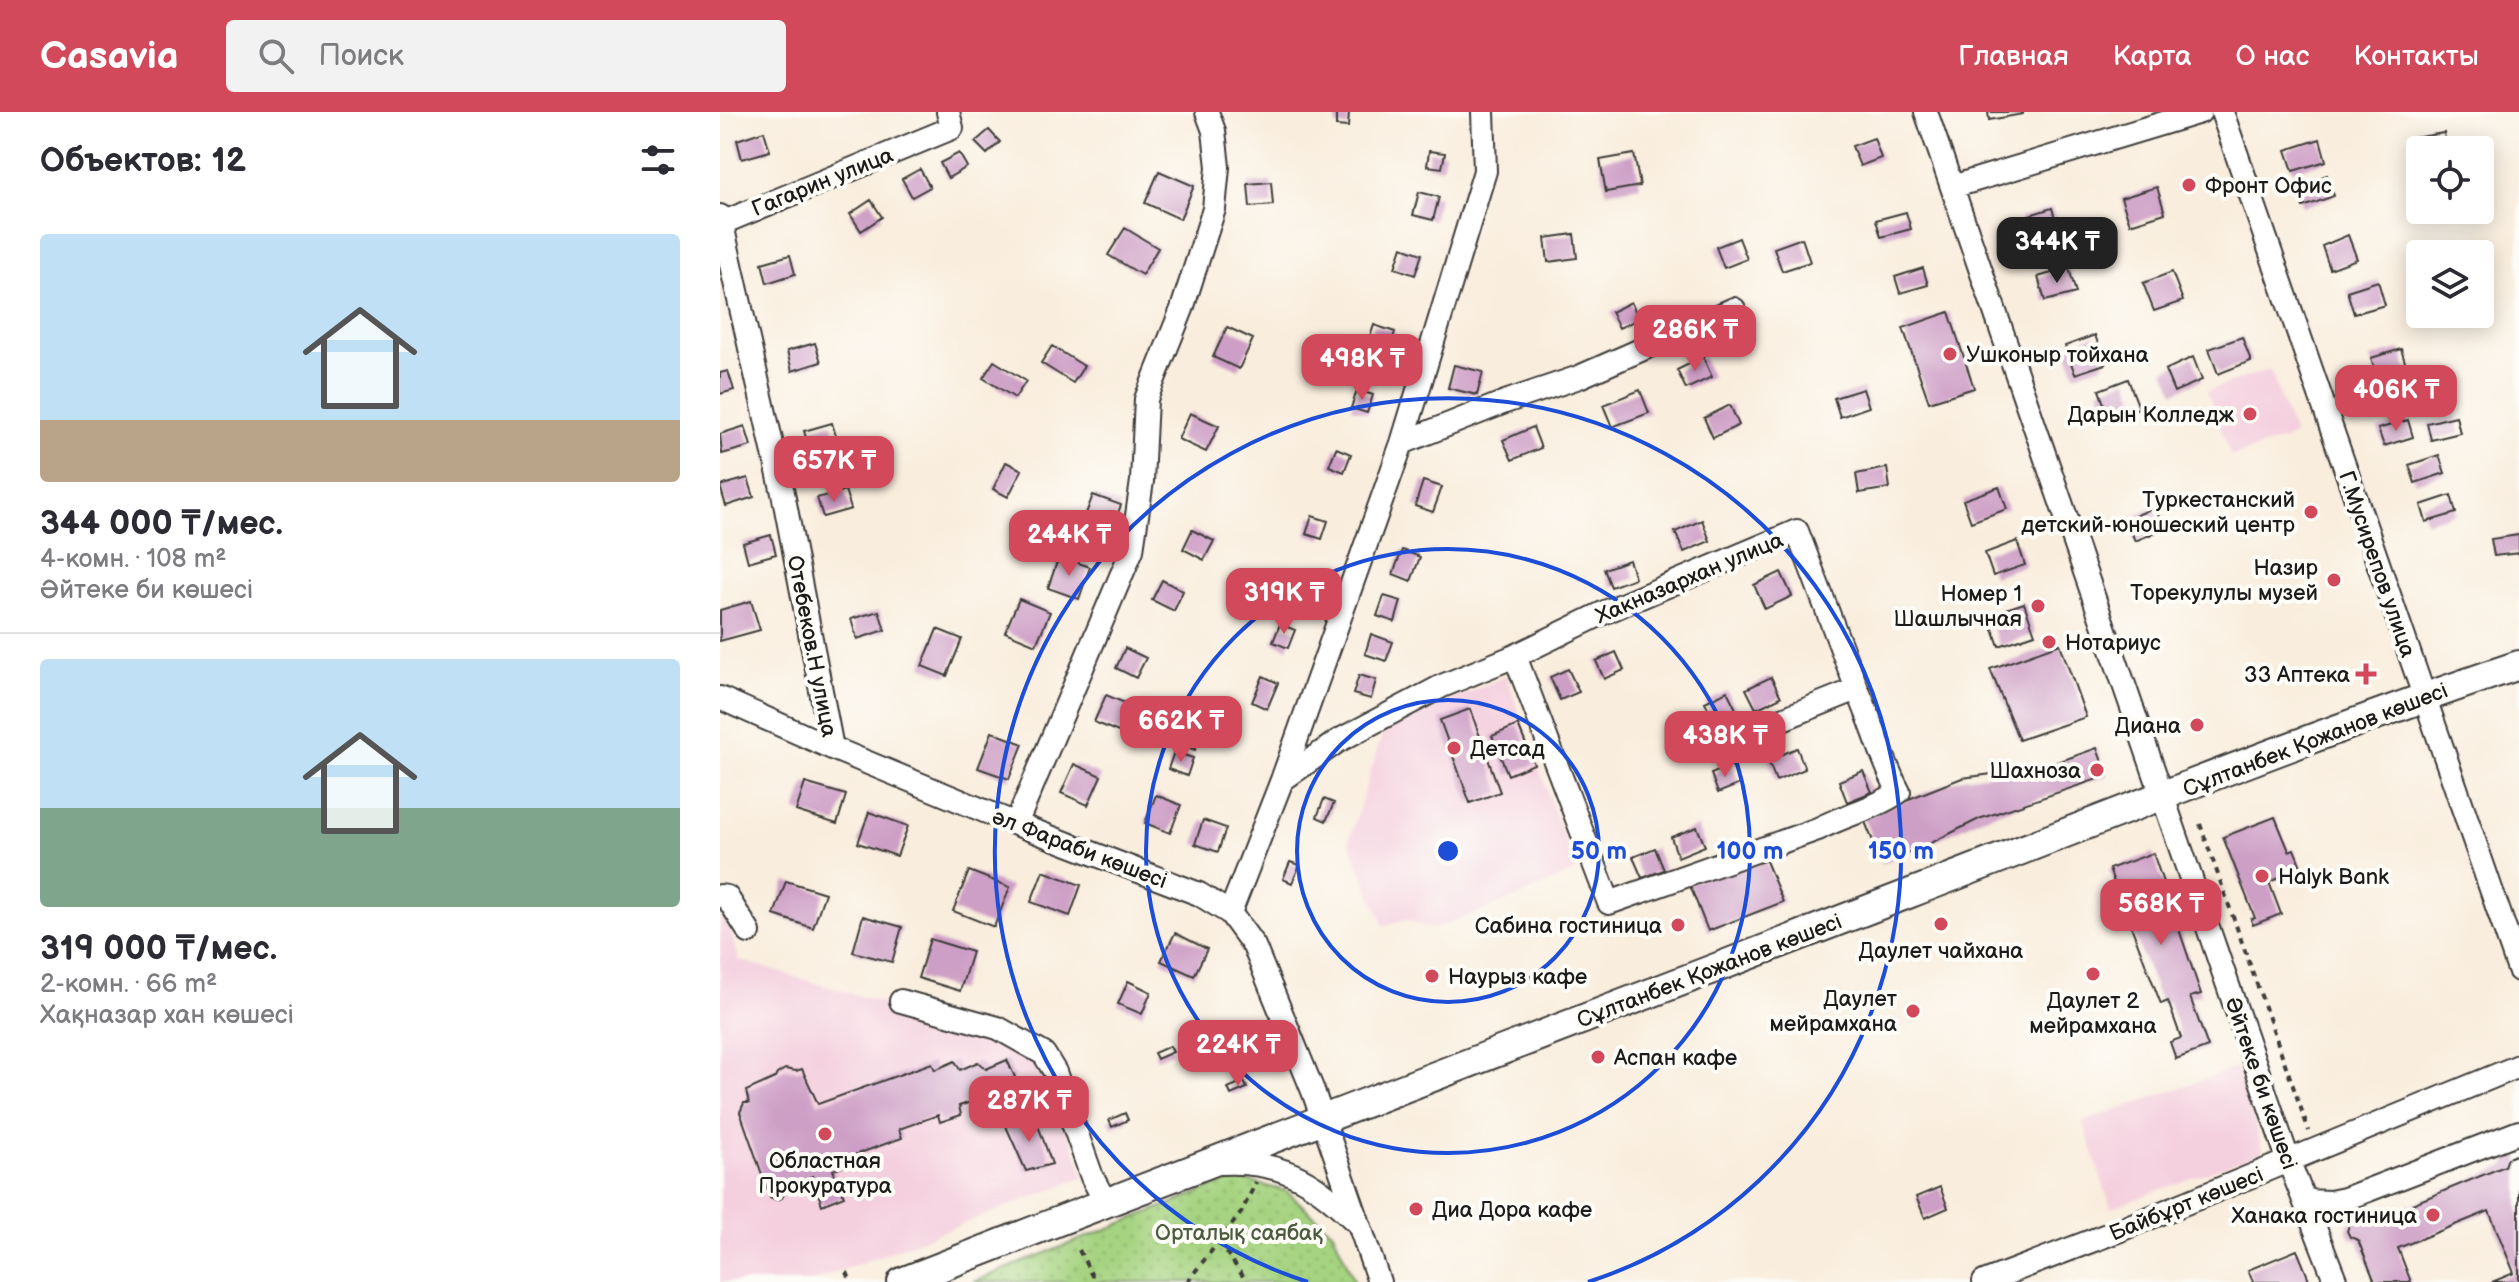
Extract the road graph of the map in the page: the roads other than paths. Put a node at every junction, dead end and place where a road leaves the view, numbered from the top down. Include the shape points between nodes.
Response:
1 (948, 112) edge
2 (1207, 112) edge
3 (1483, 112) edge
4 (1926, 112) edge
5 (2200, 112) edge
6 (2222, 112) edge
7 (1952, 187) junction
8 (721, 219) edge
9 (1734, 309) dead end
10 (1402, 443) junction
11 (1515, 656) junction
12 (2519, 665) edge
13 (1857, 689) junction
14 (2424, 697) junction
15 (724, 704) edge
16 (1713, 747) dead end
17 (832, 748) junction
18 (1282, 780) junction
19 (2161, 797) junction
20 (1016, 824) junction
21 (720, 896) edge
22 (1230, 913) junction
23 (749, 932) dead end
24 (2519, 970) edge
25 (901, 1001) dead end
26 (2519, 1066) edge
27 (1322, 1118) junction
28 (2519, 1132) edge
29 (2289, 1162) junction
30 (1204, 1163) junction
31 (2306, 1201) junction
32 (1106, 1203) junction
33 (1357, 1223) junction
34 (902, 1282) edge
35 (1379, 1282) edge
36 (1984, 1282) edge
37 (2336, 1282) edge

1 - 8 street, Гагарин улица via 952,128
2 - 20 street via 1218,167 1214,209 1146,399 1132,550
3 - 10 street via 1485,171
4 - 7 street, Әйтеке би көшесі
5 - 7 street
6 - 14 street, Г.Мусирепов улица
7 - 19 street, Әйтеке би көшесі
8 - 17 street, Отебеков.Н улица via 783,493
9 - 10 street via 1579,377
10 - 18 street
11 - 13 street, Хакназархан улица via 1797,531
11 - 13 street, Хакназархан улица via 1609,903 1818,829 1899,792
11 - 18 street, Хакназархан улица via 1374,721
12 - 14 main road, Сұлтанбек Қожанов көшесі
13 - 16 street
14 - 19 main road, Сұлтанбек Қожанов көшесі
14 - 24 street, Г.Мусирепов улица
15 - 17 street, әл Фараби көшесі
17 - 20 street, әл Фараби көшесі
18 - 22 street
19 - 27 main road, Сұлтанбек Қожанов көшесі
19 - 29 street, Әйтеке би көшесі
20 - 22 street, әл Фараби көшесі via 1199,894
21 - 23 street via 727,897
22 - 27 street, әл Фараби көшесі via 1254,946
25 - 32 street via 998,1028 1044,1054
26 - 29 street, Байбұрт көшесі
27 - 30 main road, Сұлтанбек Қожанов көшесі
27 - 33 street, әл Фараби көшесі
28 - 31 street via 2345,1199
29 - 31 street, Әйтеке би көшесі
29 - 36 street, Байбұрт көшесі
30 - 32 main road, Сұлтанбек Қожанов көшесі
30 - 33 street via 1245,1162 1286,1171 1311,1182
31 - 37 street, Әйтеке би көшесі
32 - 34 main road, Сұлтанбек Қожанов көшесі
33 - 35 street, әл Фараби көшесі

